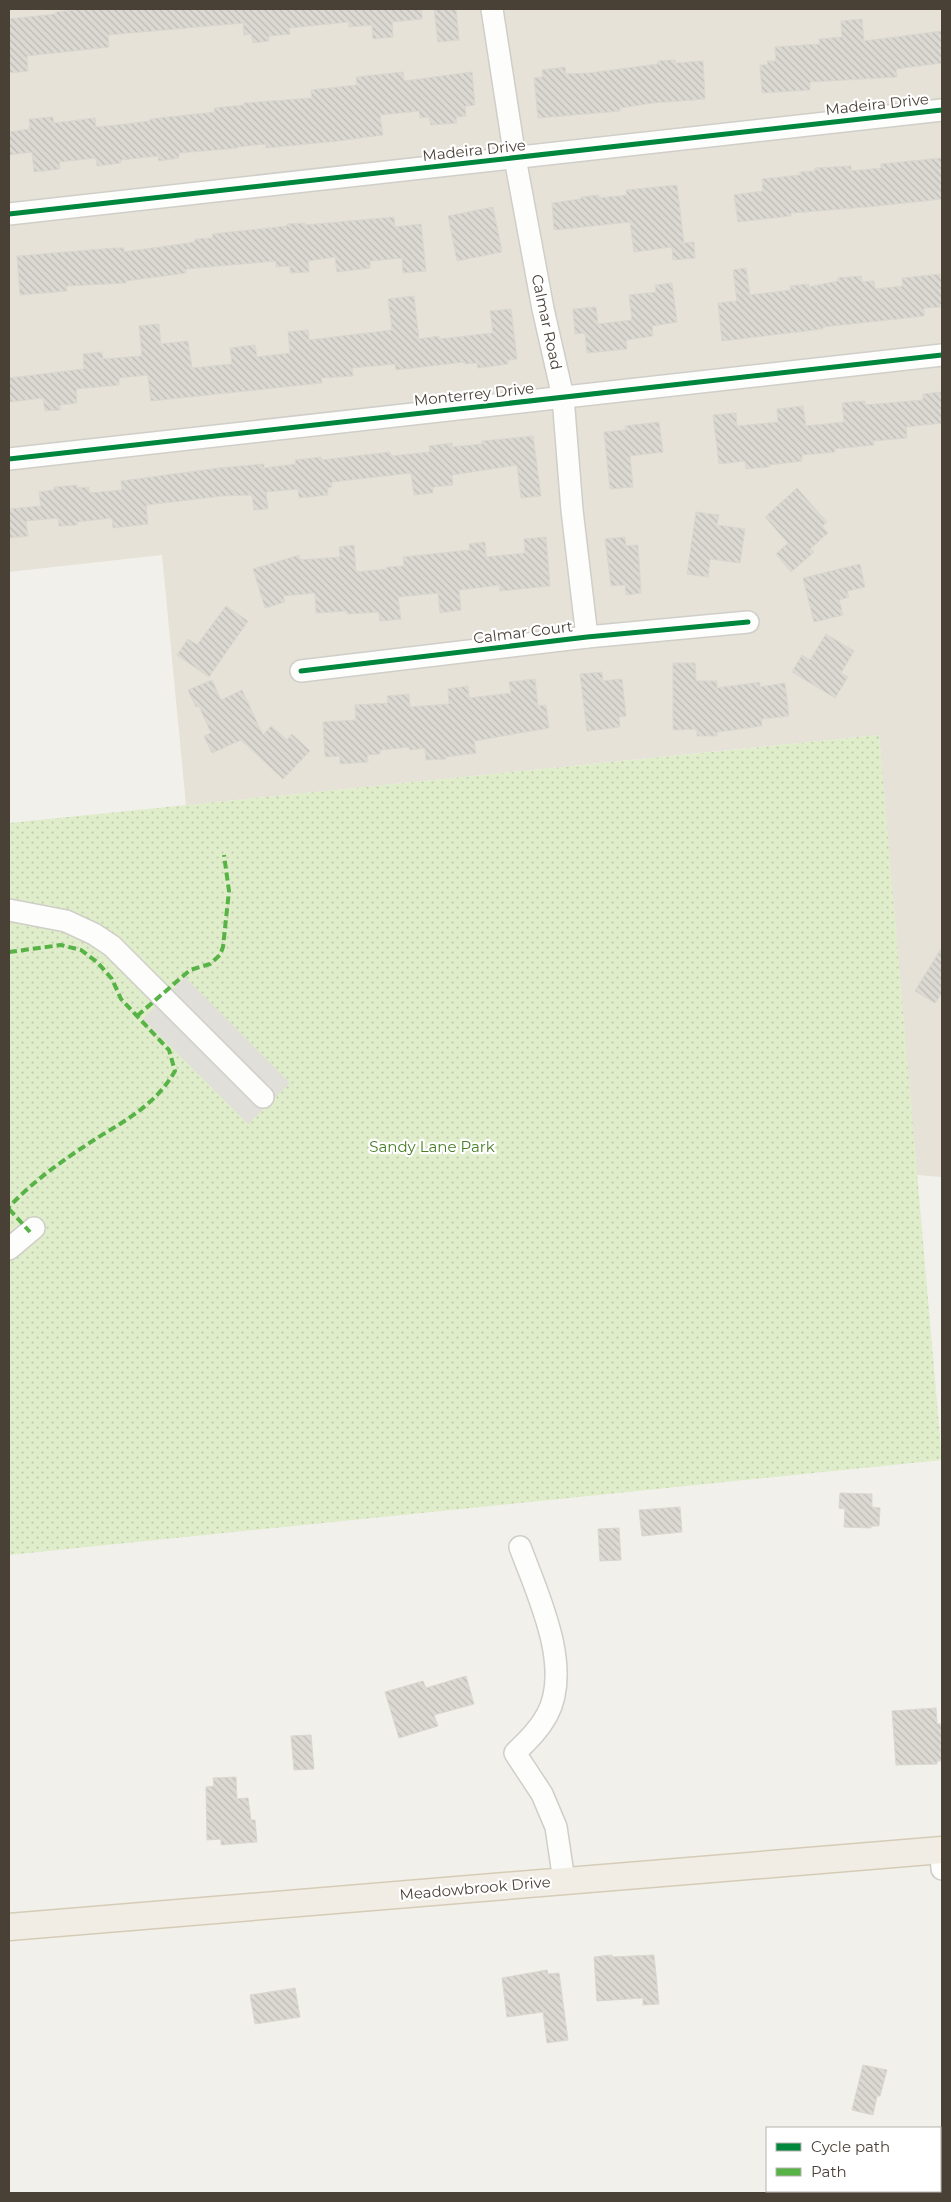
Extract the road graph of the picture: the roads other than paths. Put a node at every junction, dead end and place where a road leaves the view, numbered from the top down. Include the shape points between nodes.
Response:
1 (492, 9) edge
2 (942, 110) edge
3 (515, 158) junction
4 (9, 214) edge
5 (942, 354) edge
6 (563, 397) junction
7 (9, 459) edge
8 (748, 622) dead end
9 (587, 637) junction
10 (302, 672) dead end
11 (9, 910) edge
12 (263, 1097) dead end
13 (34, 1228) dead end
14 (9, 1249) edge
15 (520, 1547) dead end
16 (942, 1856) edge
17 (564, 1881) junction
18 (9, 1927) edge

1 - 3 street, Calmar Road
2 - 3 street, Madeira Drive
3 - 4 street, Madeira Drive
3 - 6 street, Calmar Road
5 - 6 street, Monterrey Drive
6 - 7 street, Monterrey Drive
6 - 9 street, Calmar Road
8 - 9 street, Calmar Court
9 - 10 street, Calmar Court
11 - 12 street via 66,921 112,946
13 - 14 street
15 - 17 street via 550,1630 556,1668 555,1695 548,1714 515,1753 542,1794 556,1827
16 - 17 main road, Meadowbrook Drive
17 - 18 main road, Meadowbrook Drive

